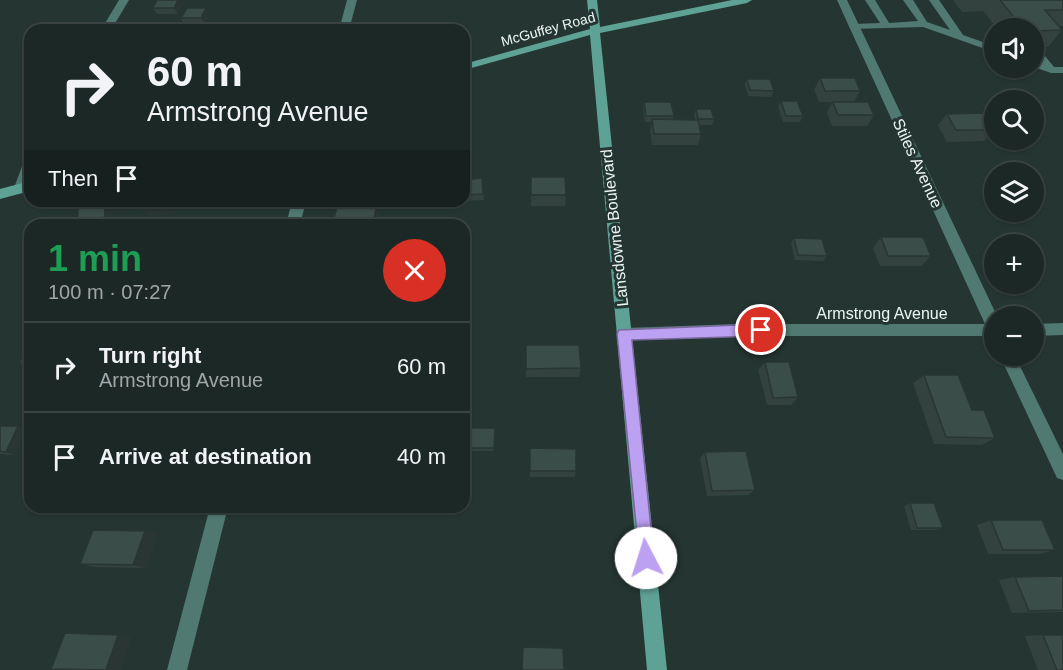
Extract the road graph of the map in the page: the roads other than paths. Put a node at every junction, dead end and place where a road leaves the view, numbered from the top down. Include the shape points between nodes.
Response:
1 (124, 0) edge
2 (351, 0) edge
3 (592, 0) edge
4 (747, 0) edge
5 (842, 0) edge
6 (870, 0) edge
7 (908, 0) edge
8 (934, 0) edge
9 (110, 24) edge
10 (345, 24) edge
11 (924, 24) junction
12 (886, 25) junction
13 (854, 27) junction
14 (594, 31) junction
15 (959, 36) junction
16 (984, 45) edge
17 (1044, 61) edge
18 (470, 65) edge
19 (1044, 68) edge
20 (1051, 70) junction
21 (1063, 70) edge
22 (24, 187) edge
23 (0, 194) edge
24 (984, 306) edge
25 (984, 328) edge
26 (1063, 329) edge
27 (1044, 330) edge
28 (624, 334) junction
29 (1013, 366) edge
30 (1063, 472) edge
31 (217, 513) edge
32 (177, 670) edge
33 (657, 670) edge

1 - 9 street
2 - 10 street
3 - 14 street, Lansdowne Boulevard
4 - 14 street, McGuffey Road
5 - 13 street, Stiles Avenue
6 - 12 lane
7 - 11 lane
8 - 15 lane
11 - 12 lane
11 - 15 lane
12 - 13 lane
13 - 24 street, Stiles Avenue
14 - 18 street, McGuffey Road
14 - 28 street, Lansdowne Boulevard
15 - 16 lane
17 - 20 lane
19 - 20 lane
20 - 21 lane
22 - 23 street
25 - 28 street, Armstrong Avenue
26 - 27 street
28 - 33 street, Lansdowne Boulevard
29 - 30 street
31 - 32 street

